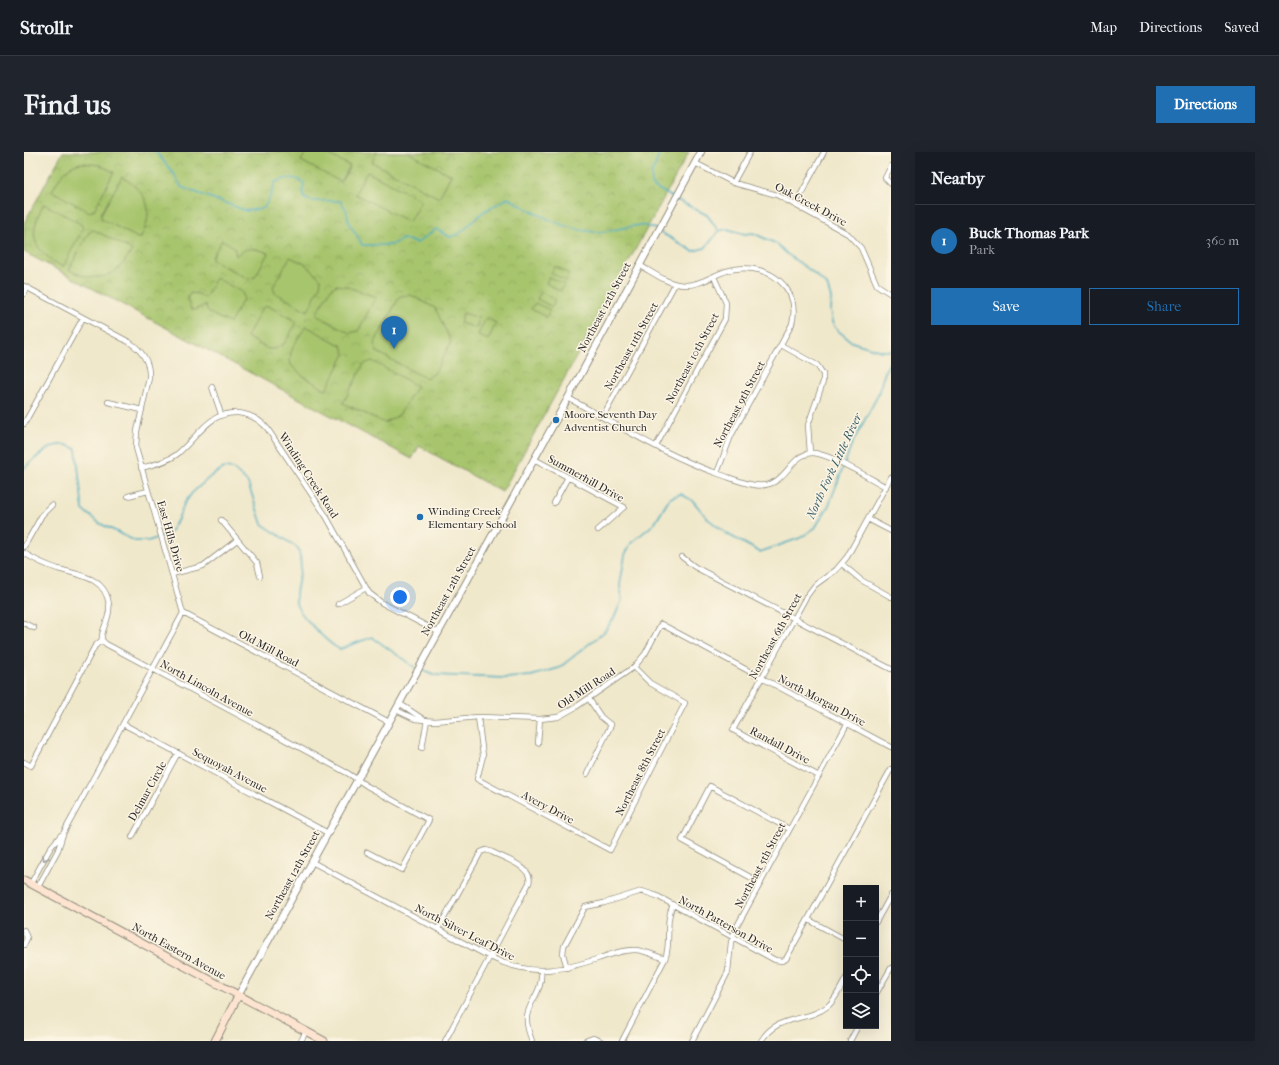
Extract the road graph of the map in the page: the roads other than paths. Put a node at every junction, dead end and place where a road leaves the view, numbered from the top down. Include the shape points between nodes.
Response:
1 (701, 152) edge
2 (750, 152) edge
3 (824, 152) edge
4 (695, 163) junction
5 (891, 166) edge
6 (733, 183) junction
7 (891, 184) edge
8 (795, 205) junction
9 (638, 265) junction
10 (714, 277) junction
11 (675, 284) junction
12 (26, 287) edge
13 (24, 294) edge
14 (891, 294) edge
15 (83, 318) junction
16 (781, 345) junction
17 (212, 387) dead end
18 (568, 398) junction
19 (108, 402) dead end
20 (142, 410) junction
21 (221, 414) junction
22 (602, 416) junction
23 (24, 424) edge
24 (656, 446) junction
25 (810, 453) junction
26 (534, 459) junction
27 (141, 468) junction
28 (717, 473) junction
29 (568, 477) junction
30 (891, 477) edge
31 (886, 487) junction
32 (148, 491) junction
33 (128, 496) dead end
34 (554, 503) dead end
35 (52, 506) dead end
36 (868, 519) junction
37 (221, 520) dead end
38 (598, 530) dead end
39 (891, 531) edge
40 (237, 540) junction
41 (24, 547) edge
42 (24, 553) edge
43 (682, 557) dead end
44 (842, 564) junction
45 (172, 574) junction
46 (260, 576) dead end
47 (366, 588) junction
48 (891, 597) edge
49 (338, 604) dead end
50 (183, 613) junction
51 (794, 619) junction
52 (24, 623) edge
53 (661, 624) joint
54 (34, 628) dead end
55 (438, 632) junction
56 (102, 640) junction
57 (634, 667) junction
58 (153, 668) junction
59 (891, 669) edge
60 (762, 678) junction
61 (589, 699) junction
62 (399, 703) junction
63 (396, 710) junction
64 (478, 717) junction
65 (425, 719) junction
66 (540, 719) junction
67 (389, 722) junction
68 (123, 724) junction
69 (847, 724) junction
70 (734, 730) joint
71 (538, 743) dead end
72 (891, 747) edge
73 (422, 748) dead end
74 (178, 753) junction
75 (24, 762) edge
76 (891, 769) edge
77 (587, 774) dead end
78 (819, 776) junction
79 (358, 780) junction
80 (789, 829) junction
81 (328, 833) junction
82 (63, 834) junction
83 (132, 837) dead end
84 (610, 850) joint
85 (367, 852) dead end
86 (312, 862) junction
87 (24, 880) edge
88 (31, 883) junction
89 (760, 883) junction
90 (38, 887) junction
91 (891, 895) edge
92 (673, 905) junction
93 (809, 920) junction
94 (877, 921) edge
95 (438, 929) junction
96 (24, 930) edge
97 (732, 937) junction
98 (843, 938) edge
99 (24, 945) edge
100 (490, 957) junction
101 (665, 959) junction
102 (568, 968) junction
103 (891, 968) edge
104 (542, 971) junction
105 (843, 984) edge
106 (877, 993) edge
107 (238, 996) junction
108 (856, 1029) edge
109 (306, 1032) junction
110 (215, 1041) edge
111 (301, 1041) edge
112 (324, 1041) edge
113 (445, 1041) edge
114 (532, 1041) edge
115 (585, 1041) edge
116 (601, 1041) edge
117 (622, 1041) edge
118 (692, 1041) edge
119 (761, 1041) edge
120 (850, 1041) edge

1 - 4 street, Northeast 12th Street
2 - 6 street
3 - 8 street
4 - 6 street, Oak Creek Drive
4 - 9 street, Northeast 12th Street
5 - 7 street via 884,178
6 - 8 street, Oak Creek Drive via 770,192
8 - 14 street, Oak Creek Drive via 853,238 861,248 876,285
9 - 11 street
9 - 18 street, Northeast 12th Street
10 - 11 street, Northeast 9th Street via 696,284
10 - 16 street, Northeast 9th Street via 735,269 751,269 771,275 783,284 792,298 794,310 792,324
10 - 24 street, Northeast 10th Street via 726,303 725,319
11 - 22 street, Northeast 11th Street
12 - 13 street
12 - 15 street, East Hills Drive
15 - 20 street, East Hills Drive via 136,347 145,357 150,370
15 - 23 street
16 - 25 street via 817,365 824,374 824,382 808,425
16 - 28 street, Northeast 9th Street via 731,436
17 - 21 street
18 - 22 street
18 - 26 street, Northeast 12th Street
19 - 20 street
20 - 27 street, East Hills Drive via 136,443
21 - 27 street via 208,423 177,454 164,462
21 - 47 street, Winding Creek Road via 250,415 267,428 326,516
22 - 24 street
24 - 28 street via 689,464
25 - 28 street via 796,460 781,478 766,485 753,484
25 - 31 street via 834,460
26 - 29 street, Summerhill Drive
26 - 55 street, Northeast 12th Street
27 - 32 street, East Hills Drive
29 - 34 street
29 - 38 street, Summerhill Drive via 624,507
30 - 31 street, Northeast 6th Street
31 - 36 street, Northeast 6th Street
32 - 33 street
32 - 45 street, East Hills Drive
35 - 41 street via 42,515
36 - 39 street
36 - 44 street, Northeast 6th Street
37 - 40 street
40 - 45 street via 203,566
40 - 46 street via 257,563
42 - 56 street via 52,567 84,575 99,585 106,594 110,608
43 - 51 street via 695,567
44 - 48 street via 861,580
44 - 51 street, Northeast 6th Street via 810,591
45 - 50 street, East Hills Drive
47 - 49 street
47 - 55 street, Winding Creek Road via 382,603
50 - 58 street
50 - 67 street, Old Mill Road
51 - 59 street
51 - 60 street, Northeast 6th Street
52 - 54 street
53 - 57 street, Old Mill Road via 645,654
53 - 60 street, North Morgan Drive
55 - 62 street, Northeast 12th Street
56 - 58 street, North Lincoln Avenue
56 - 75 street via 92,652 31,766
57 - 61 street, Old Mill Road
57 - 84 street, Northeast 8th Street via 650,684 685,703
58 - 68 street
58 - 79 street, North Lincoln Avenue
60 - 69 street, North Morgan Drive
60 - 70 street, Northeast 6th Street
61 - 66 street, Old Mill Road via 566,714
61 - 77 street via 601,717 611,725
62 - 63 street, Northeast 12th Street
62 - 65 street
63 - 65 street, Old Mill Road via 415,719
63 - 67 street, Northeast 12th Street
64 - 65 street, Old Mill Road
64 - 66 street, Old Mill Road
64 - 84 street, Avery Drive via 482,756 477,779
65 - 73 street
66 - 71 street
67 - 79 street, Northeast 12th Street
68 - 74 street, Sequoyah Avenue
68 - 82 street
69 - 72 street, North Morgan Drive
69 - 78 street, Northeast 5th Street
70 - 78 street, Randall Drive
74 - 81 street, Sequoyah Avenue
74 - 83 street, Delmar Circle
76 - 93 street, North Patterson Drive
78 - 80 street, Northeast 5th Street
79 - 81 street, Northeast 12th Street
79 - 85 street, North Lincoln Avenue via 429,820 402,870
80 - 89 street, Northeast 5th Street
80 - 89 street via 710,786 682,840
81 - 86 street, Northeast 12th Street
82 -> 88 street via 51,847
82 - 90 street via 58,850
86 - 95 street, North Silver Leaf Drive
86 - 107 street, Northeast 12th Street
87 - 88 main road, North Eastern Avenue
88 - 90 main road, North Eastern Avenue
89 - 97 street, Northeast 5th Street
90 - 107 main road, North Eastern Avenue
91 - 94 street
92 - 97 street, North Patterson Drive
92 - 101 street via 668,917 668,948
92 - 102 street, North Patterson Drive via 642,891 585,907 564,946 563,954
93 - 97 street, North Patterson Drive via 783,961 775,960
93 - 98 street
95 - 100 street, North Silver Leaf Drive
95 - 100 street via 481,852 492,852 523,868 530,876 529,883
96 - 99 street via 27,938
97 - 118 street, Northeast 5th Street via 728,972
100 - 104 street, North Silver Leaf Drive via 514,966
100 - 113 street
101 - 102 street, North Silver Leaf Drive via 642,951 628,950
101 - 117 street
102 - 104 street, North Silver Leaf Drive
103 - 106 street
104 - 114 street via 540,990 527,1016
105 - 119 street via 826,1007 778,1024 769,1030
107 - 109 main road, North Eastern Avenue
107 - 110 main road, Northeast 12th Street
108 - 120 street
109 - 111 street
109 - 112 main road, North Eastern Avenue
115 - 116 street via 592,1038

